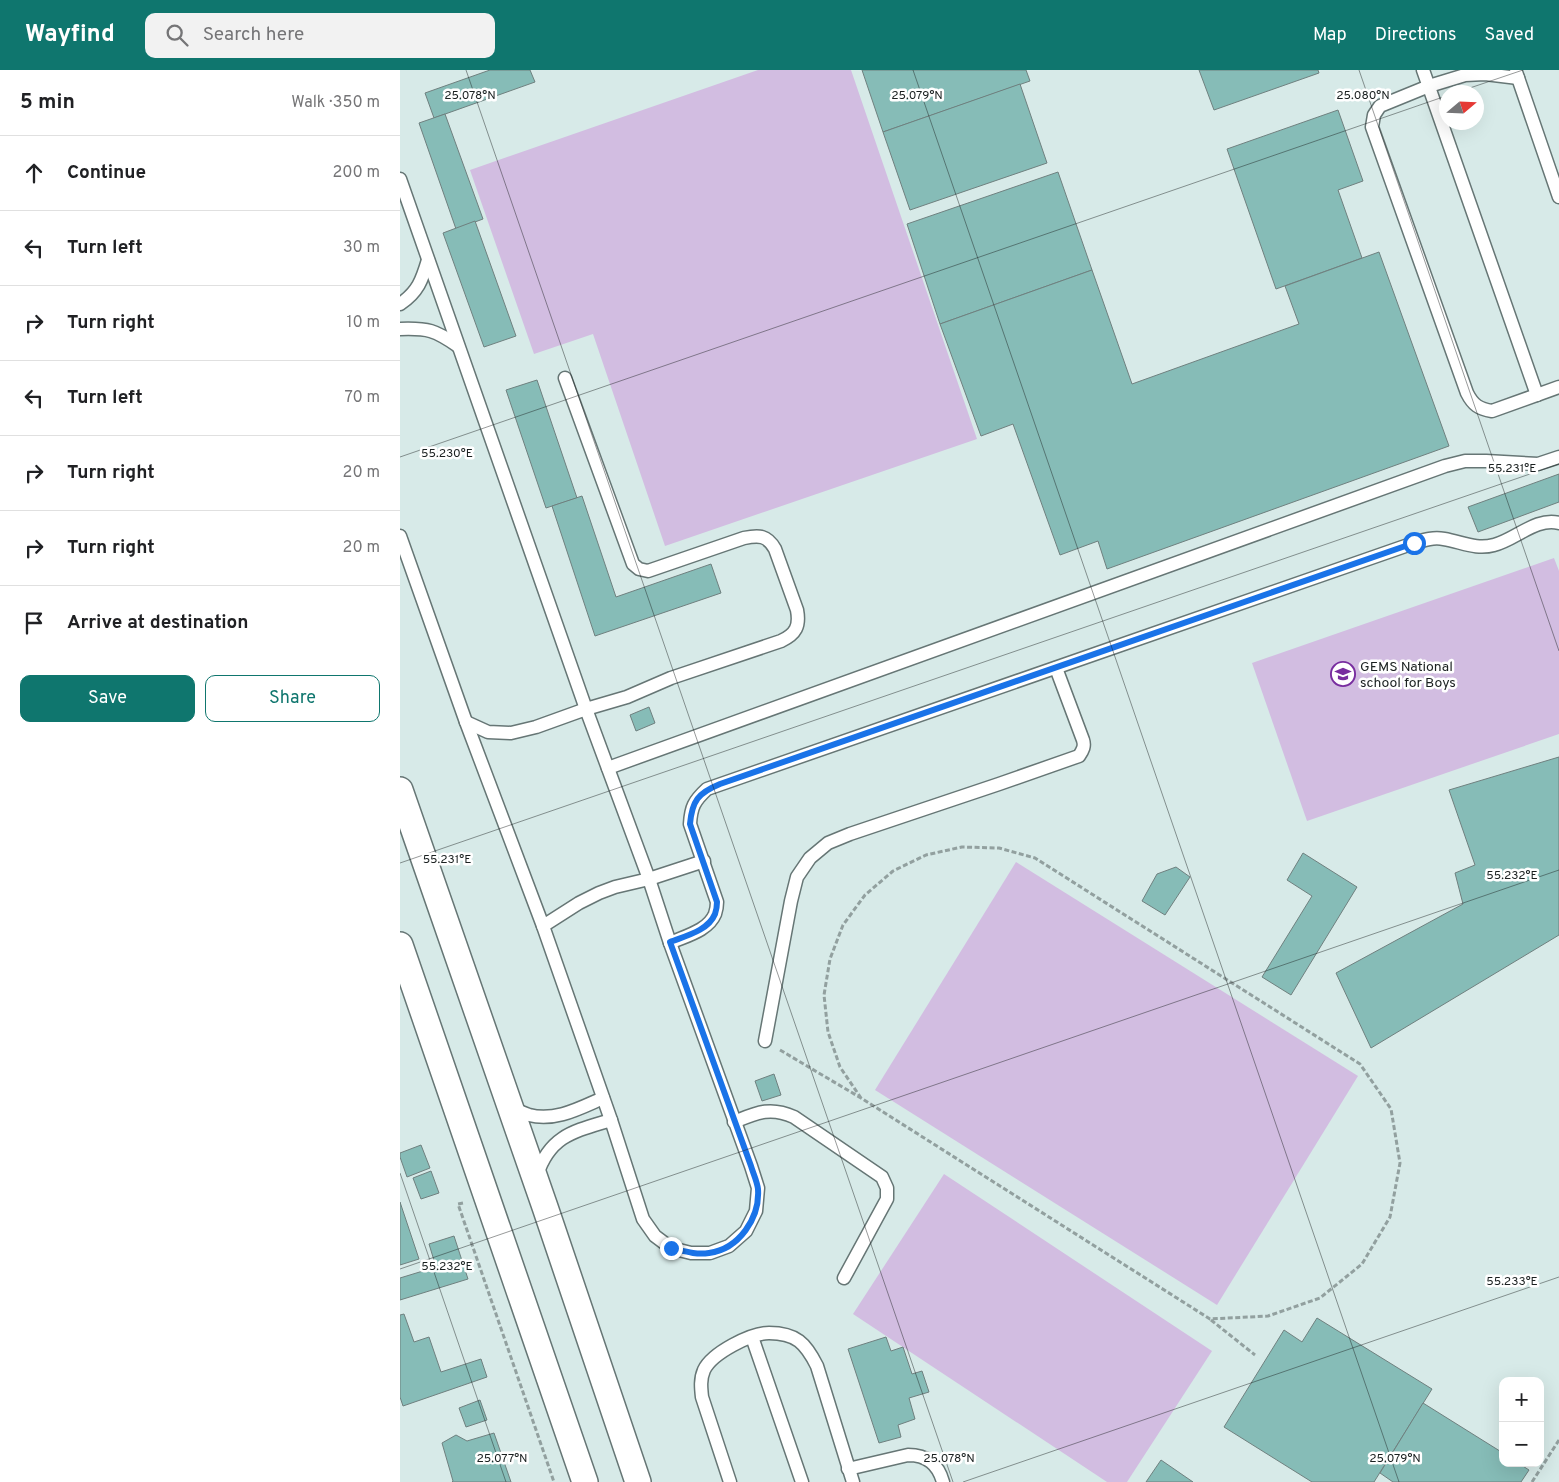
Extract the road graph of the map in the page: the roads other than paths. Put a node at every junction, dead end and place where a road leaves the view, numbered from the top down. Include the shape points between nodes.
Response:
1 (1423, 70) edge
2 (1516, 74) edge
3 (1429, 86) junction
4 (400, 179) edge
5 (1559, 197) edge
6 (428, 260) junction
7 (400, 304) edge
8 (400, 329) edge
9 (458, 346) junction
10 (565, 378) dead end
11 (1559, 387) edge
12 (1538, 395) junction
13 (1559, 457) edge
14 (1558, 522) edge
15 (400, 536) edge
16 (1056, 668) junction
17 (586, 709) junction
18 (466, 722) junction
19 (608, 768) junction
20 (400, 790) edge
21 (704, 861) junction
22 (649, 879) junction
23 (543, 926) junction
24 (670, 942) junction
25 (400, 946) edge
26 (765, 1041) road end
27 (603, 1098) junction
28 (509, 1108) junction
29 (611, 1120) junction
30 (734, 1122) junction
31 (535, 1180) junction
32 (844, 1278) dead end
33 (752, 1337) junction
34 (848, 1468) junction
35 (585, 1482) edge
36 (638, 1482) edge
37 (730, 1482) edge
38 (802, 1482) edge
39 (853, 1482) edge
40 (943, 1482) edge

1 - 3 lane
2 - 3 lane via 1465,75
2 - 5 lane
3 - 12 lane
3 - 12 lane via 1380,106 1372,121 1375,138 1472,403 1492,411
4 - 6 lane
6 - 7 lane via 422,281 410,298
6 - 9 lane
8 - 9 lane via 420,328 440,334
9 - 17 lane
10 - 17 lane via 633,564 648,571 744,538 763,537 775,549 798,620 790,637
11 - 12 lane
13 - 19 lane via 1538,464 1465,461 1445,466
14 - 16 lane via 1538,525 1484,547 1430,538
15 - 18 lane
16 - 21 lane via 707,789 697,798 690,824
16 - 26 lane via 1083,740 1083,751 1079,756 828,842 810,858 797,878 793,893
17 - 18 lane via 511,733 488,732
17 - 19 lane
18 - 23 lane
19 - 22 lane
20 - 28 street
21 - 22 lane
21 - 24 lane via 717,902 715,914 709,924
22 - 23 lane via 599,893
22 - 24 lane
23 - 27 lane
24 - 30 lane
25 - 35 street
27 - 28 lane via 552,1117 530,1116
27 - 29 lane
28 - 31 street
29 - 30 lane via 643,1219 655,1236 671,1248 690,1254 710,1253 730,1246 746,1231 756,1211 758,1188
29 - 31 lane via 566,1135 541,1162
30 - 32 lane via 765,1111 785,1112 882,1177 887,1199
31 - 36 street
33 - 34 lane via 767,1333 783,1334 798,1340 810,1352
33 - 37 lane via 711,1359 700,1384
33 - 38 lane
34 - 39 lane
34 - 40 lane via 918,1455 935,1464

